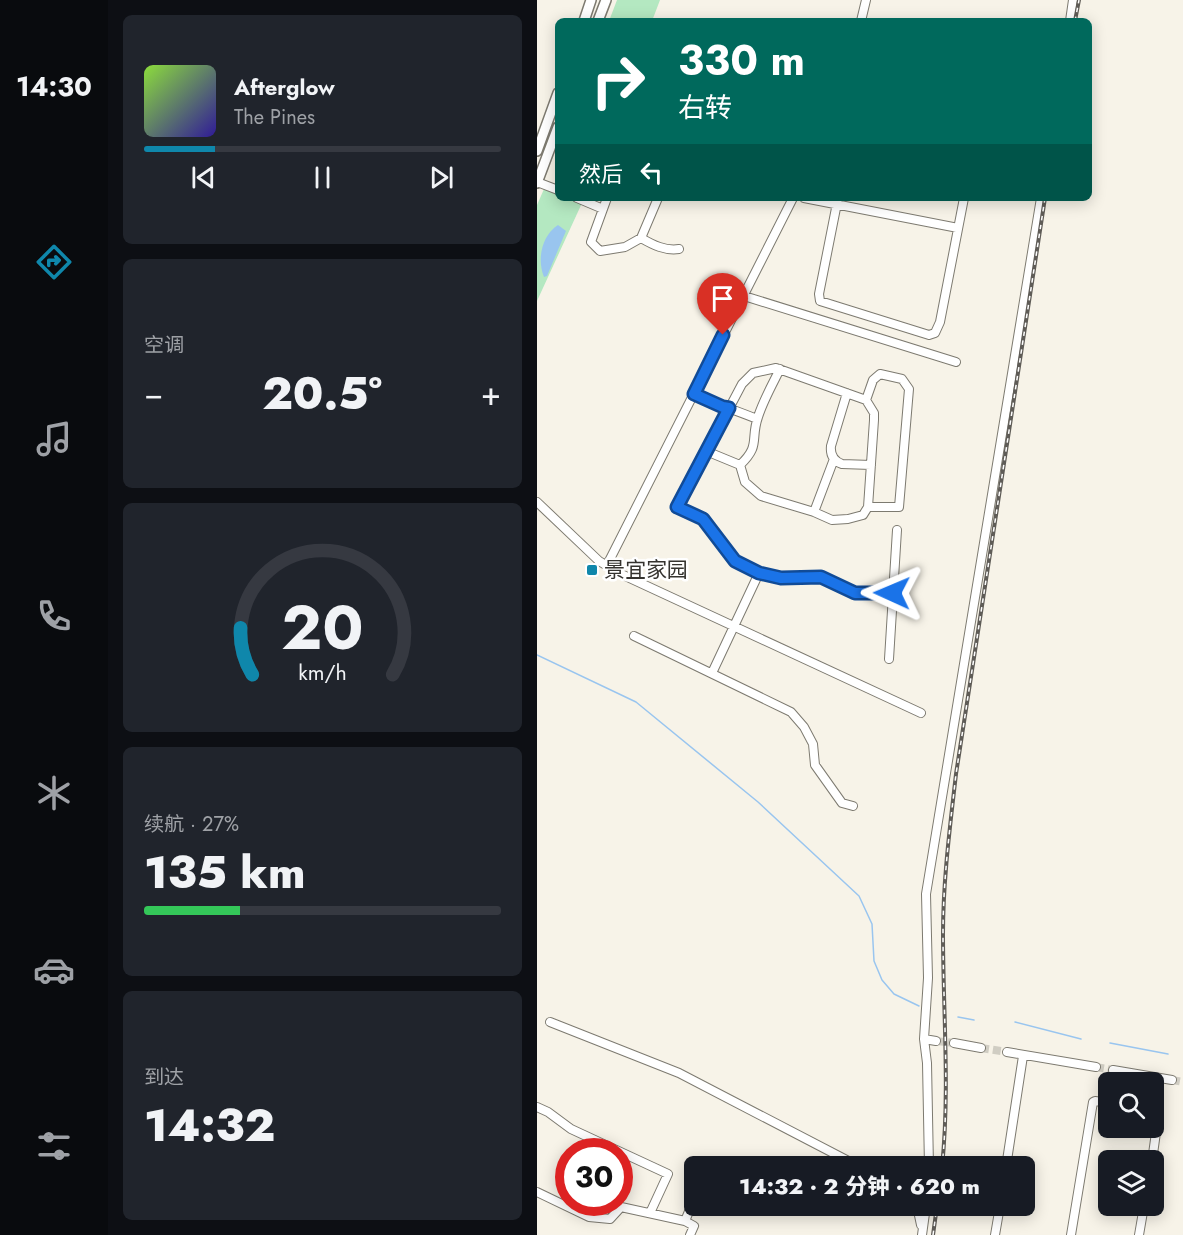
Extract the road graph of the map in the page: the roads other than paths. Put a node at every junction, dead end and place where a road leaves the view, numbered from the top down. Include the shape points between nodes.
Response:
1 (591, 0) edge
2 (606, 0) edge
3 (866, 0) edge
4 (1073, 0) edge
5 (585, 18) edge
6 (599, 18) edge
7 (862, 18) edge
8 (1070, 18) edge
9 (555, 101) edge
10 (555, 135) edge
11 (537, 152) edge
12 (537, 183) edge
13 (555, 189) edge
14 (584, 201) edge
15 (606, 201) edge
16 (657, 201) edge
17 (792, 201) edge
18 (837, 201) edge
19 (963, 201) edge
20 (1041, 201) edge
21 (603, 209) junction
22 (958, 228) junction
23 (641, 238) junction
24 (679, 249) dead end
25 (744, 296) junction
26 (956, 362) dead end
27 (780, 369) junction
28 (847, 393) junction
29 (694, 394) junction
30 (866, 400) junction
31 (729, 408) junction
32 (757, 419) junction
33 (707, 451) junction
34 (834, 459) junction
35 (740, 465) junction
36 (871, 465) junction
37 (537, 502) edge
38 (868, 507) junction
39 (815, 512) junction
40 (897, 530) dead end
41 (607, 565) junction
42 (759, 573) junction
43 (892, 593) junction
44 (734, 625) junction
45 (634, 636) dead end
46 (889, 660) dead end
47 (712, 673) junction
48 (921, 713) dead end
49 (853, 806) dead end
50 (549, 1022) dead end
51 (924, 1039) junction
52 (936, 1041) tunnel mouth
53 (954, 1043) tunnel mouth
54 (981, 1048) tunnel mouth
55 (1007, 1052) tunnel mouth
56 (1023, 1056) junction
57 (1096, 1067) tunnel mouth
58 (1113, 1070) tunnel mouth
59 (1172, 1080) tunnel mouth
60 (1098, 1101) edge
61 (537, 1107) edge
62 (839, 1156) edge
63 (929, 1156) edge
64 (1008, 1156) edge
65 (537, 1192) edge
66 (650, 1213) junction
67 (687, 1216) edge
68 (919, 1216) edge
69 (925, 1216) edge
70 (998, 1216) edge
71 (1142, 1216) edge
72 (685, 1221) junction
73 (923, 1233) edge
74 (690, 1235) edge
75 (995, 1235) edge
76 (1071, 1235) edge
77 (1139, 1235) edge

1 - 5 main road
2 - 6 main road
3 - 7 street
4 - 8 street
9 - 11 main road
10 - 12 main road
12 - 13 street
14 - 21 street
15 - 21 street
16 - 23 street
17 - 25 street
18 - 22 street
18 - 22 street via 820,301 929,334 935,333 940,322
19 - 22 street
20 - 51 street via 926,894 928,978
21 - 23 street via 591,242 600,251 625,247
23 - 24 street via 671,250
25 - 26 street
25 - 29 street
27 - 28 street
27 - 31 street via 753,373
27 - 32 street
28 - 30 street
28 - 34 street via 831,446
29 - 31 street
29 - 41 street
30 - 36 street via 874,413
30 - 38 street via 873,380 880,374 902,379 909,389 899,507
31 - 32 street
31 - 33 street
32 - 35 street via 755,445
33 - 35 street
33 - 42 street via 677,507 703,519 735,561
34 - 36 street via 842,464
34 - 39 street
35 - 39 street via 745,482 761,496
36 - 38 street
37 - 41 street
38 - 39 street via 863,515 848,519 832,520
40 - 43 street
41 - 44 street
42 - 43 street via 781,578 821,577 855,593
42 - 44 street
43 - 46 street
44 - 47 street
44 - 48 street
45 - 47 street
47 - 49 street via 791,712 813,744 815,765 841,803
50 - 62 street via 679,1073
51 - 52 street
51 - 63 street
53 - 54 street
55 - 56 street
56 - 57 street
56 - 64 street
58 - 59 street
60 - 76 street via 1093,1102
61 - 66 street via 571,1129 668,1174
65 - 66 street via 589,1217 610,1219 621,1207
66 - 72 street
67 - 72 street
68 - 73 street
69 - 73 street
70 - 75 street
71 - 77 street
72 - 74 street via 695,1226

